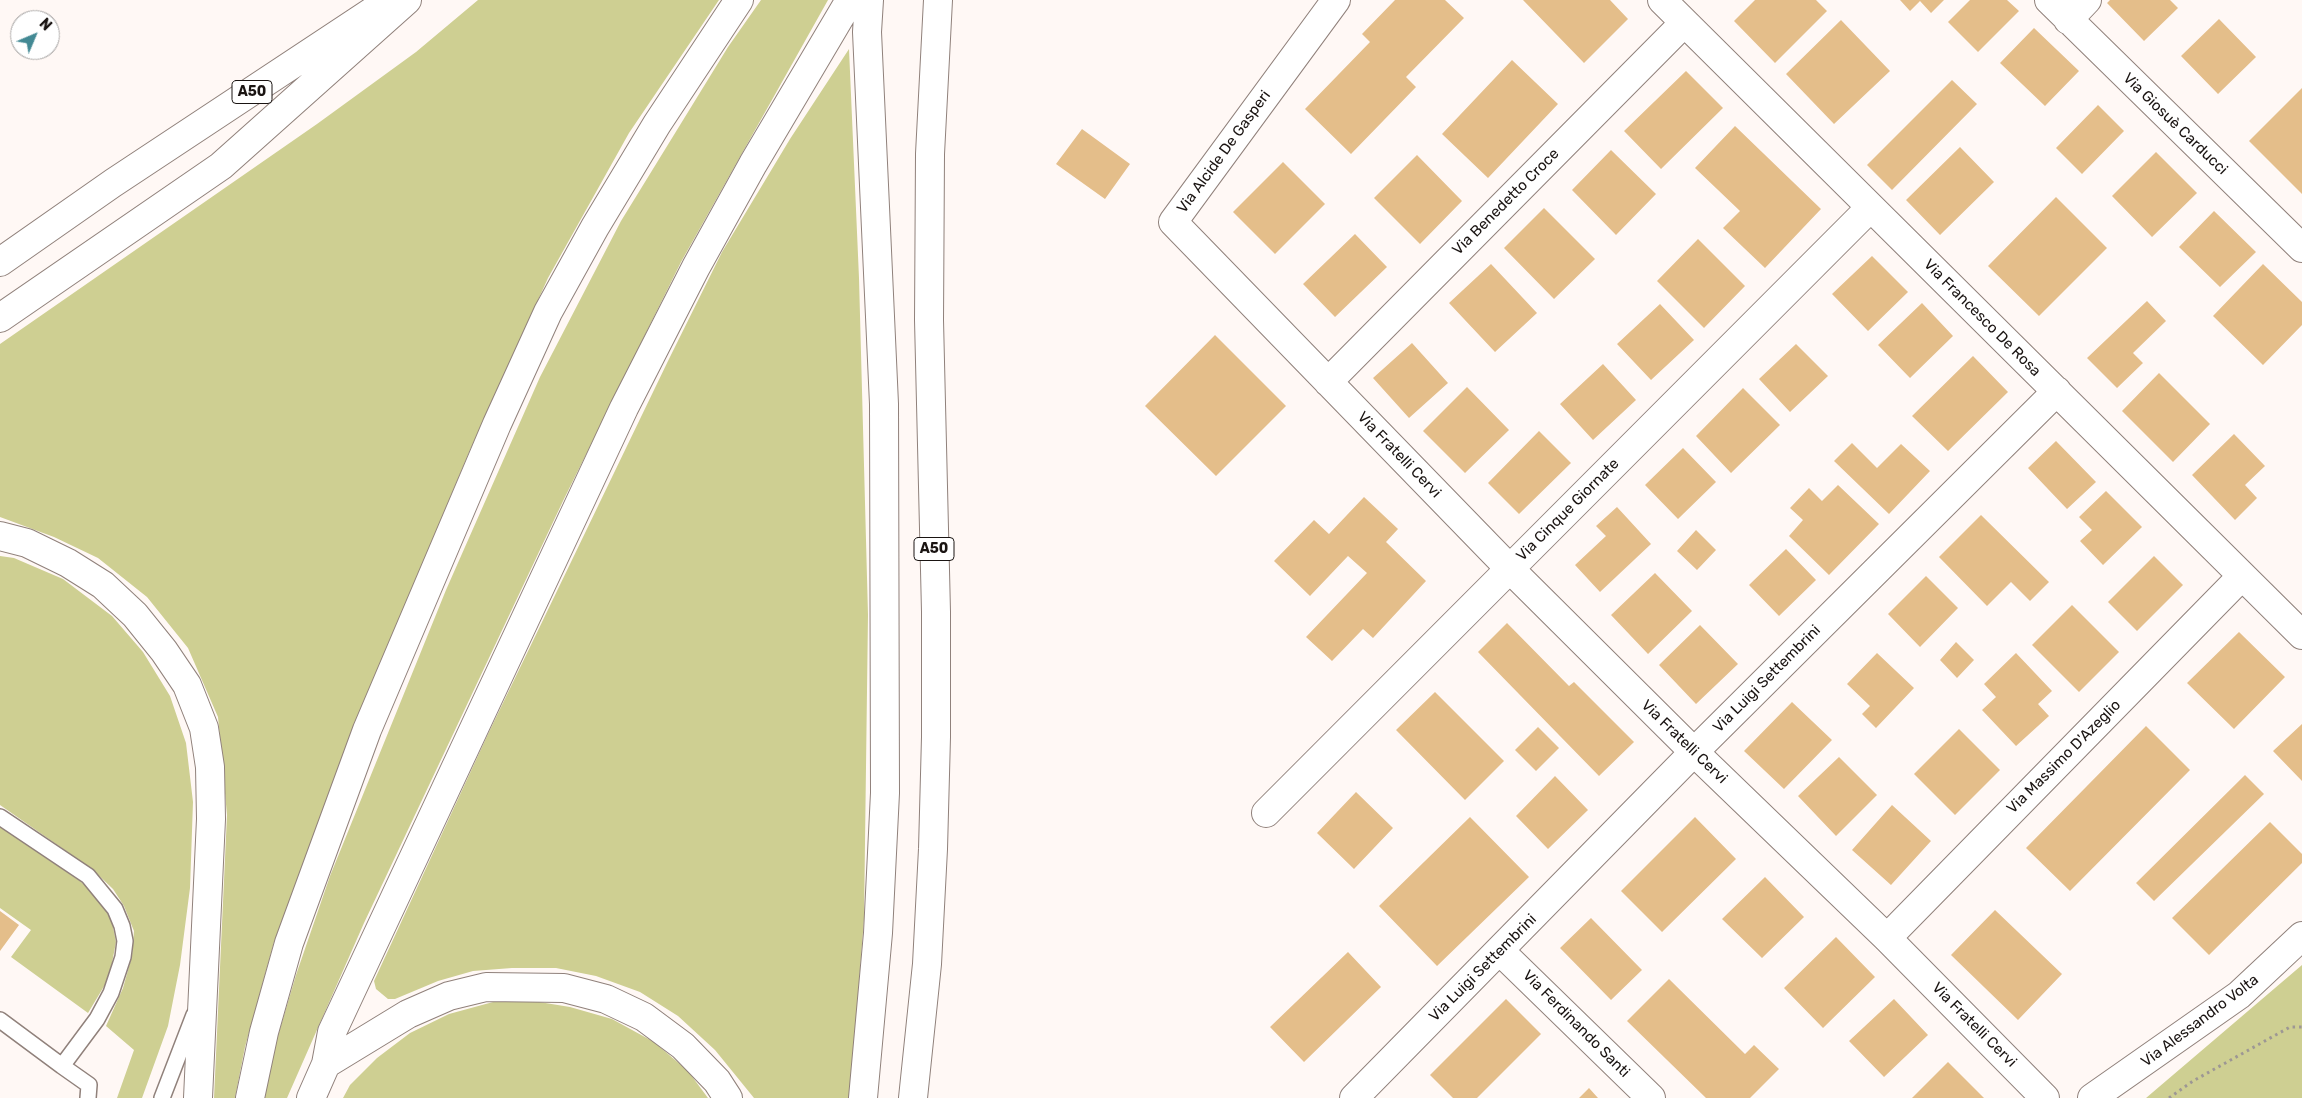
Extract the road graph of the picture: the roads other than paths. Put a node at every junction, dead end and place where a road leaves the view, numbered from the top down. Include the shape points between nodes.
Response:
1 (390, 0) edge
2 (407, 0) edge
3 (739, 0) edge
4 (850, 0) edge
5 (869, 0) edge
6 (938, 0) edge
7 (1336, 0) edge
8 (1662, 0) edge
9 (2049, 0) edge
10 (2087, 0) edge
11 (2068, 20) junction
12 (1684, 23) junction
13 (1870, 208) junction
14 (2302, 248) edge
15 (0, 262) edge
16 (0, 318) edge
17 (1328, 382) junction
18 (2057, 391) junction
19 (0, 536) edge
20 (1510, 569) junction
21 (2242, 576) junction
22 (2302, 635) edge
23 (1694, 752) junction
24 (1266, 813) dead end
25 (0, 817) edge
26 (2302, 936) edge
27 (1887, 938) junction
28 (1500, 950) junction
29 (203, 993) junction
30 (0, 1020) edge
31 (326, 1064) junction
32 (62, 1066) junction
33 (88, 1098) edge
34 (162, 1098) edge
35 (198, 1098) edge
36 (250, 1098) edge
37 (310, 1098) edge
38 (728, 1098) edge
39 (863, 1098) edge
40 (913, 1098) edge
41 (1354, 1098) edge
42 (1651, 1098) edge
43 (2045, 1098) edge
44 (2092, 1098) edge

1 - 15 main road, A50
2 - 16 main road via 221,166
3 - 36 main road via 657,124 595,228 548,312 501,416 367,730 289,943 264,1032
4 - 31 main road via 696,267 624,408 332,1032
5 - 39 main road via 867,32 884,404 885,792 878,933
6 - 40 main road, A50 via 930,154 929,320 936,612 934,830 927,964
7 - 17 main road, Via Alcide De Gasperi via 1173,222
8 - 12 main road, Via Francesco De Rosa
9 - 11 main road, Via Giosuè Carducci
10 - 11 main road
11 - 14 main road, Via Giosuè Carducci
12 - 13 main road, Via Francesco De Rosa
12 - 17 main road, Via Benedetto Croce
13 - 18 main road, Via Francesco De Rosa
13 - 20 main road, Via Cinque Giornate
17 - 20 main road, Via Fratelli Cervi
18 - 21 main road, Via Francesco De Rosa
18 - 23 main road, Via Luigi Settembrini
19 - 29 main road via 27,543 68,563 103,586 135,615 187,685 204,728 210,768 211,819
20 - 23 main road, Via Fratelli Cervi
20 - 24 main road, Via Cinque Giornate
21 - 22 main road, Via Francesco De Rosa
21 - 27 main road, Via Massimo D'Azeglio
23 - 27 main road, Via Fratelli Cervi
23 - 28 main road, Via Luigi Settembrini
25 - 32 lane via 88,876 111,903 122,926 124,957 111,993
26 - 44 main road, Via Alessandro Volta via 2239,994
27 - 43 main road, Via Fratelli Cervi
28 - 41 main road, Via Luigi Settembrini
28 - 42 main road, Via Ferdinando Santi
29 - 34 lane
29 - 35 main road
30 - 32 lane
31 - 37 main road
31 - 38 main road via 408,1014 448,996 486,987 564,988 606,999 644,1017 683,1046 718,1081
32 - 33 lane via 89,1085

